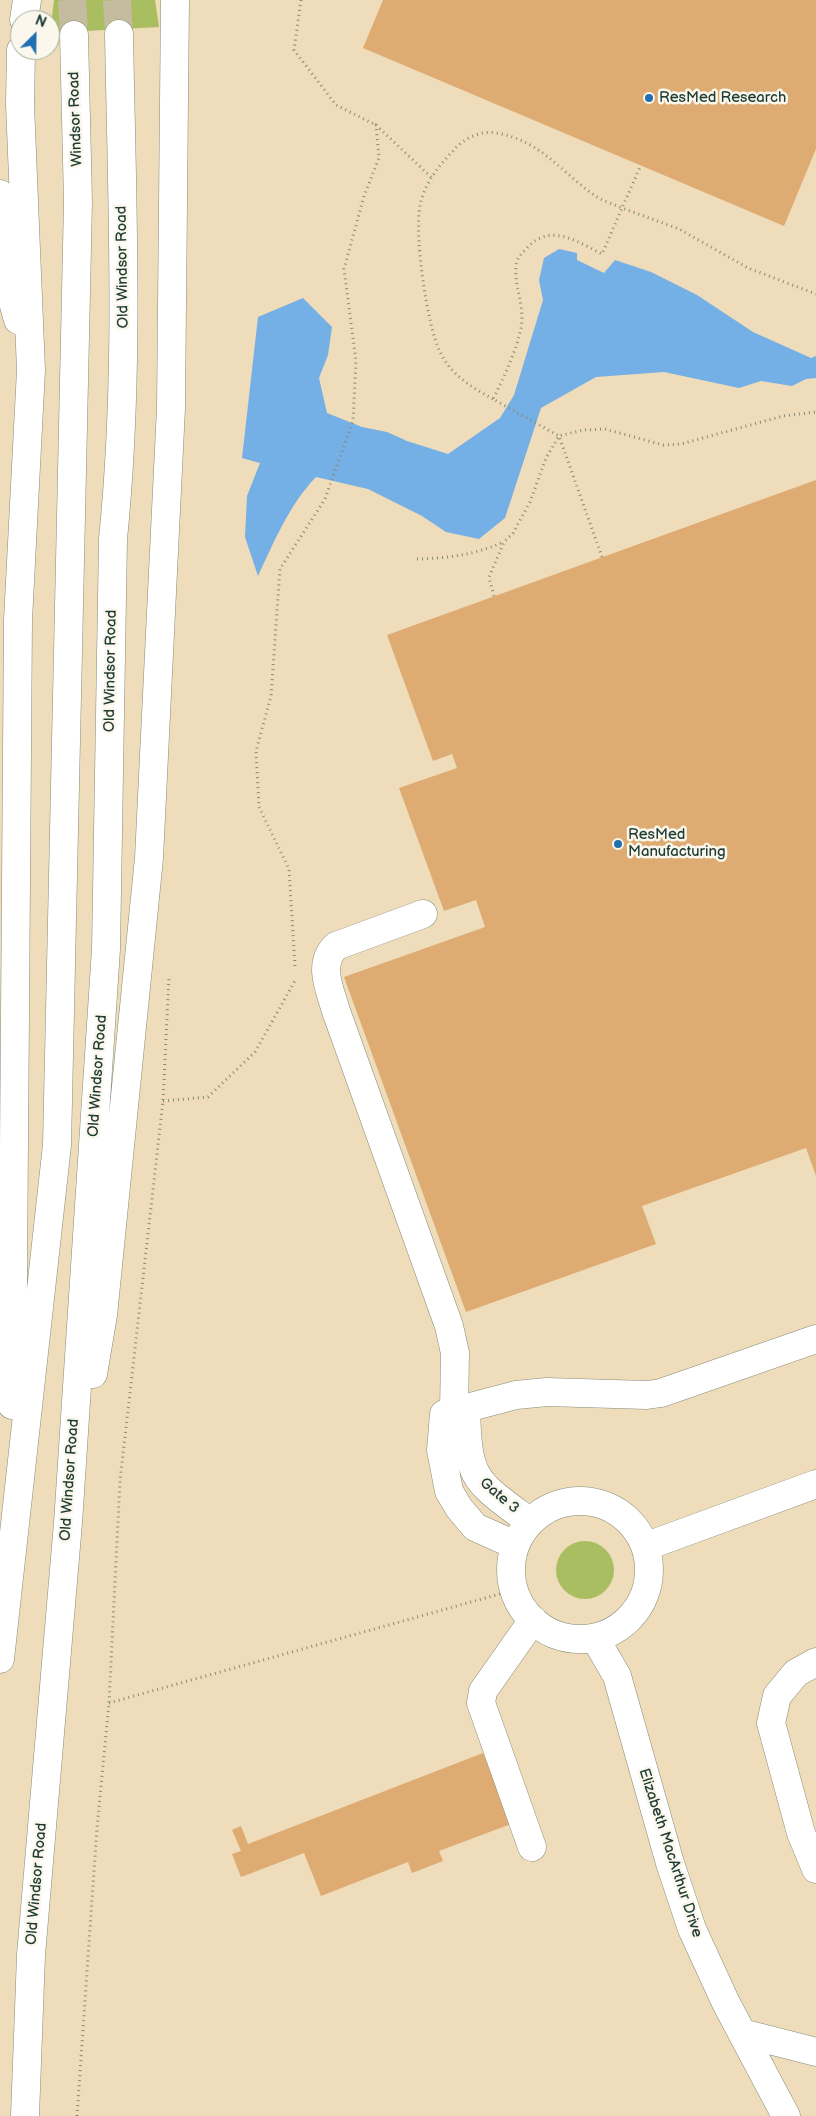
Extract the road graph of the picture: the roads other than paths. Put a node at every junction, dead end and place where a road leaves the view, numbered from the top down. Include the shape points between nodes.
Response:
1 (175, 0) edge
2 (119, 34) tunnel mouth
3 (74, 35) tunnel mouth
4 (21, 60) edge
5 (0, 194) edge
6 (31, 370) junction
7 (423, 914) dead end
8 (816, 1339) edge
9 (455, 1411) junction
10 (816, 1484) edge
11 (530, 1522) junction
12 (68, 1523) junction
13 (515, 1545) junction
14 (647, 1546) junction
15 (11, 1549) junction
16 (533, 1620) junction
17 (595, 1638) junction
18 (0, 1659) edge
19 (816, 1662) edge
20 (532, 1847) dead end
21 (816, 1869) edge
22 (742, 2033) junction
23 (816, 2052) edge
24 (755, 2057) junction
25 (816, 2070) edge
26 (25, 2116) edge
27 (786, 2116) edge

1 - 12 main road via 171,408 149,858 103,1315
2 - 12 main road, Old Windsor Road via 124,326 118,492 113,539 106,949
3 - 15 main road, Windsor Road via 78,202 57,1145
4 - 6 main road
5 - 6 main road via 3,266
6 - 15 main road via 18,620
7 - 9 main road via 336,946 329,953 326,975 449,1326 455,1353
8 - 9 main road via 661,1393 547,1392 516,1395
9 - 11 main road, Gate 3 via 473,1473 487,1490
9 - 13 main road via 441,1450 449,1491 475,1528
10 - 14 main road
11 - 13 main road
11 - 14 main road via 543,1510 560,1503 578,1500 598,1504 620,1514 634,1526
12 - 26 main road, Old Windsor Road via 32,1955
13 - 16 main road via 510,1568 514,1590 522,1609
14 - 17 main road via 651,1569 647,1593 630,1619 611,1633
15 - 18 main road
16 - 17 main road via 539,1626 571,1639
16 - 20 main road via 483,1691 480,1703
17 - 22 main road, Elizabeth MacArthur Drive via 617,1676 670,1863 692,1928
19 - 21 main road via 796,1673 777,1696 771,1723 801,1833
22 - 23 main road
22 - 24 main road, Elizabeth MacArthur Drive
24 - 25 main road
24 - 27 main road, Elizabeth MacArthur Drive

